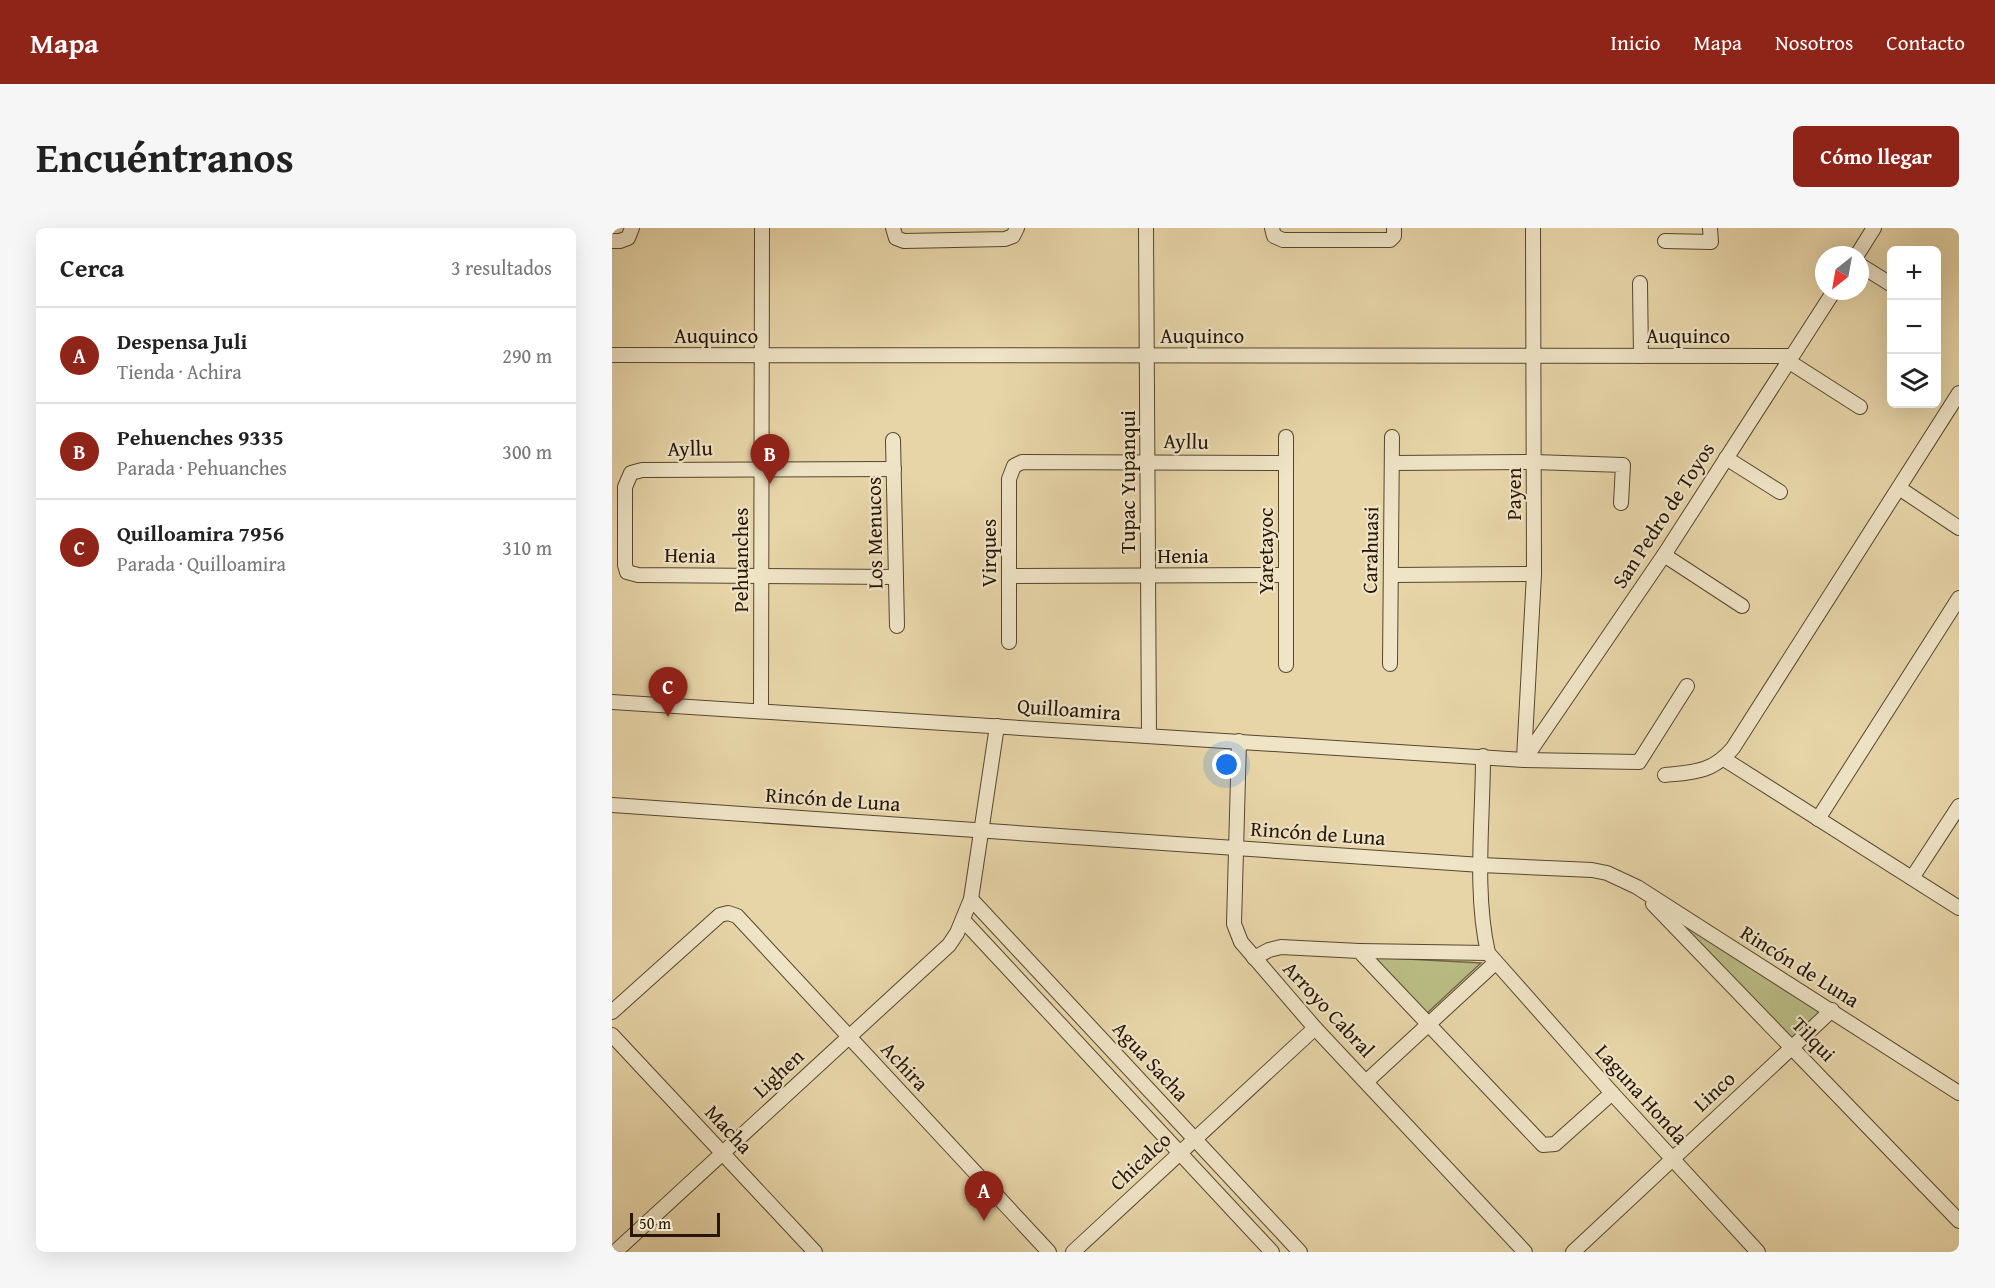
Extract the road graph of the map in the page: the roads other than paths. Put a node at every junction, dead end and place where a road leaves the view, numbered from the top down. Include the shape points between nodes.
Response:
1 (632, 228) edge
2 (762, 228) edge
3 (893, 228) edge
4 (1017, 228) edge
5 (1146, 228) edge
6 (1272, 228) edge
7 (1394, 228) edge
8 (1533, 228) edge
9 (1710, 228) edge
10 (1874, 228) edge
11 (612, 241) edge
12 (1665, 242) dead end
13 (1863, 246) edge
14 (1869, 271) edge
15 (1887, 282) edge
16 (1640, 283) dead end
17 (1827, 300) edge
18 (612, 356) edge
19 (762, 356) junction
20 (1147, 356) junction
21 (1641, 356) junction
22 (1533, 357) junction
23 (1790, 358) junction
24 (1959, 393) edge
25 (1860, 407) dead end
26 (1286, 437) dead end
27 (1392, 437) dead end
28 (893, 440) dead end
29 (1726, 458) junction
30 (1148, 462) junction
31 (1534, 462) junction
32 (1286, 463) junction
33 (1392, 463) junction
34 (1014, 466) joint
35 (762, 469) junction
36 (894, 469) junction
37 (1899, 488) junction
38 (1780, 492) dead end
39 (1621, 503) dead end
40 (1959, 528) edge
41 (1664, 555) junction
42 (627, 572) joint
43 (1534, 574) junction
44 (1286, 575) junction
45 (1391, 575) junction
46 (1009, 576) junction
47 (1148, 576) junction
48 (761, 577) junction
49 (896, 577) junction
50 (1959, 598) edge
51 (1742, 606) dead end
52 (897, 626) dead end
53 (1009, 642) dead end
54 (1390, 664) dead end
55 (1286, 665) dead end
56 (1687, 686) dead end
57 (612, 702) edge
58 (761, 711) junction
59 (997, 726) junction
60 (1149, 735) junction
61 (1239, 741) junction
62 (1483, 756) junction
63 (1724, 759) junction
64 (1524, 760) junction
65 (1665, 775) dead end
66 (612, 805) edge
67 (1959, 806) edge
68 (1818, 819) junction
69 (980, 830) junction
70 (1236, 848) junction
71 (1480, 865) junction
72 (1912, 878) junction
73 (1637, 887) junction
74 (971, 899) junction
75 (1959, 908) edge
76 (963, 920) junction
77 (1359, 951) junction
78 (1254, 958) junction
79 (1492, 958) junction
80 (1832, 1010) junction
81 (612, 1012) edge
82 (1429, 1024) junction
83 (1316, 1028) junction
84 (612, 1035) edge
85 (849, 1037) junction
86 (1793, 1046) junction
87 (1367, 1081) junction
88 (1612, 1093) junction
89 (1959, 1093) edge
90 (1195, 1139) junction
91 (723, 1152) junction
92 (1180, 1153) junction
93 (1672, 1159) junction
94 (1959, 1221) edge
95 (615, 1252) edge
96 (815, 1252) edge
97 (1049, 1252) edge
98 (1073, 1252) edge
99 (1272, 1252) edge
100 (1300, 1252) edge
101 (1524, 1252) edge
102 (1573, 1252) edge
103 (1758, 1252) edge

1 - 11 street via 628,238
2 - 19 street, Pehuanches
3 - 4 street via 896,238 904,241 1005,239 1013,236
5 - 20 street, Tupac Yupanqui
6 - 7 street via 1274,236 1282,240 1390,240
8 - 22 street, Payen
9 - 12 street via 1710,242
10 - 13 street
14 - 15 street
16 - 21 street
17 - 23 street, San Pedro de Toyos
18 - 19 street, Auquinco
19 - 20 street, Auquinco
19 - 35 street, Pehuanches
20 - 22 street, Auquinco
20 - 30 street, Tupac Yupanqui
21 - 22 street, Auquinco
21 - 23 street, Auquinco
22 - 31 street, Payen
23 - 25 street
23 - 29 street, San Pedro de Toyos
24 - 37 street
26 - 32 street, Yaretayoc
27 - 33 street, Carahuasi
28 - 36 street, Los Menucos
29 - 38 street
29 - 41 street, San Pedro de Toyos
30 - 32 street, Ayllu
30 - 34 street, Ayllu via 1022,462
30 - 47 street, Tupac Yupanqui
31 - 33 street
31 - 39 street via 1623,465
31 - 43 street, Payen
32 - 44 street, Yaretayoc
33 - 45 street, Carahuasi
34 - 46 street, Virques via 1009,478
35 - 36 street, Ayllu
35 - 42 street, Ayllu via 631,473 625,487
35 - 48 street, Pehuanches
36 - 49 street, Los Menucos
37 - 40 street
37 - 63 street
41 - 51 street
41 - 64 street, San Pedro de Toyos
42 - 48 street, Henia
43 - 45 street
43 - 64 street, Payen
44 - 47 street, Henia
44 - 55 street, Yaretayoc
45 - 54 street, Carahuasi
46 - 47 street, Henia
46 - 53 street, Virques
47 - 60 street, Tupac Yupanqui
48 - 49 street, Henia
48 - 58 street, Pehuanches
49 - 52 street, Los Menucos
50 - 68 street
56 - 64 street, Quilloamira via 1639,762
57 - 58 street, Quilloamira
58 - 59 street, Quilloamira
59 - 60 street, Quilloamira
59 - 69 street
60 - 61 street, Quilloamira
61 - 62 street, Quilloamira
61 - 70 street, Arroyo Cabral
62 - 64 street, Quilloamira
62 - 71 street
63 - 65 street via 1702,770
63 - 68 street
66 - 69 street, Rincón de Luna
67 - 72 street
68 - 72 street
69 - 70 street, Rincón de Luna
69 - 74 street
70 - 71 street, Rincón de Luna
70 - 78 street, Arroyo Cabral via 1234,924 1241,942
71 - 73 street, Rincón de Luna via 1592,870
71 - 79 street via 1484,933
72 - 75 street
73 - 80 street, Rincón de Luna
73 - 86 street, Tilqui
74 - 76 street
74 - 90 street, Agua Sacha
76 - 85 street, Lighen via 949,945
76 - 92 street, Agua Sacha
77 - 78 street via 1281,947
77 - 79 street
77 - 82 street
78 - 83 street, Arroyo Cabral
79 - 82 street
79 - 88 street, Laguna Honda
80 - 86 street, Linco
80 - 89 street, Rincón de Luna
81 - 85 street, Achira via 720,915 728,913 737,916
82 - 87 street
82 - 88 street via 1543,1145 1555,1144
83 - 87 street, Arroyo Cabral
83 - 90 street, Chicalco
84 - 91 street, Macha
85 - 91 street, Lighen
85 - 97 street, Achira
86 - 93 street, Linco
86 - 94 street, Tilqui
87 - 101 street, Arroyo Cabral
88 - 93 street, Laguna Honda
90 - 92 street, Chicalco
90 - 100 street, Agua Sacha
91 - 95 street, Lighen
91 - 96 street, Macha
92 - 98 street, Chicalco
92 - 99 street, Agua Sacha
93 - 102 street, Linco
93 - 103 street, Laguna Honda

